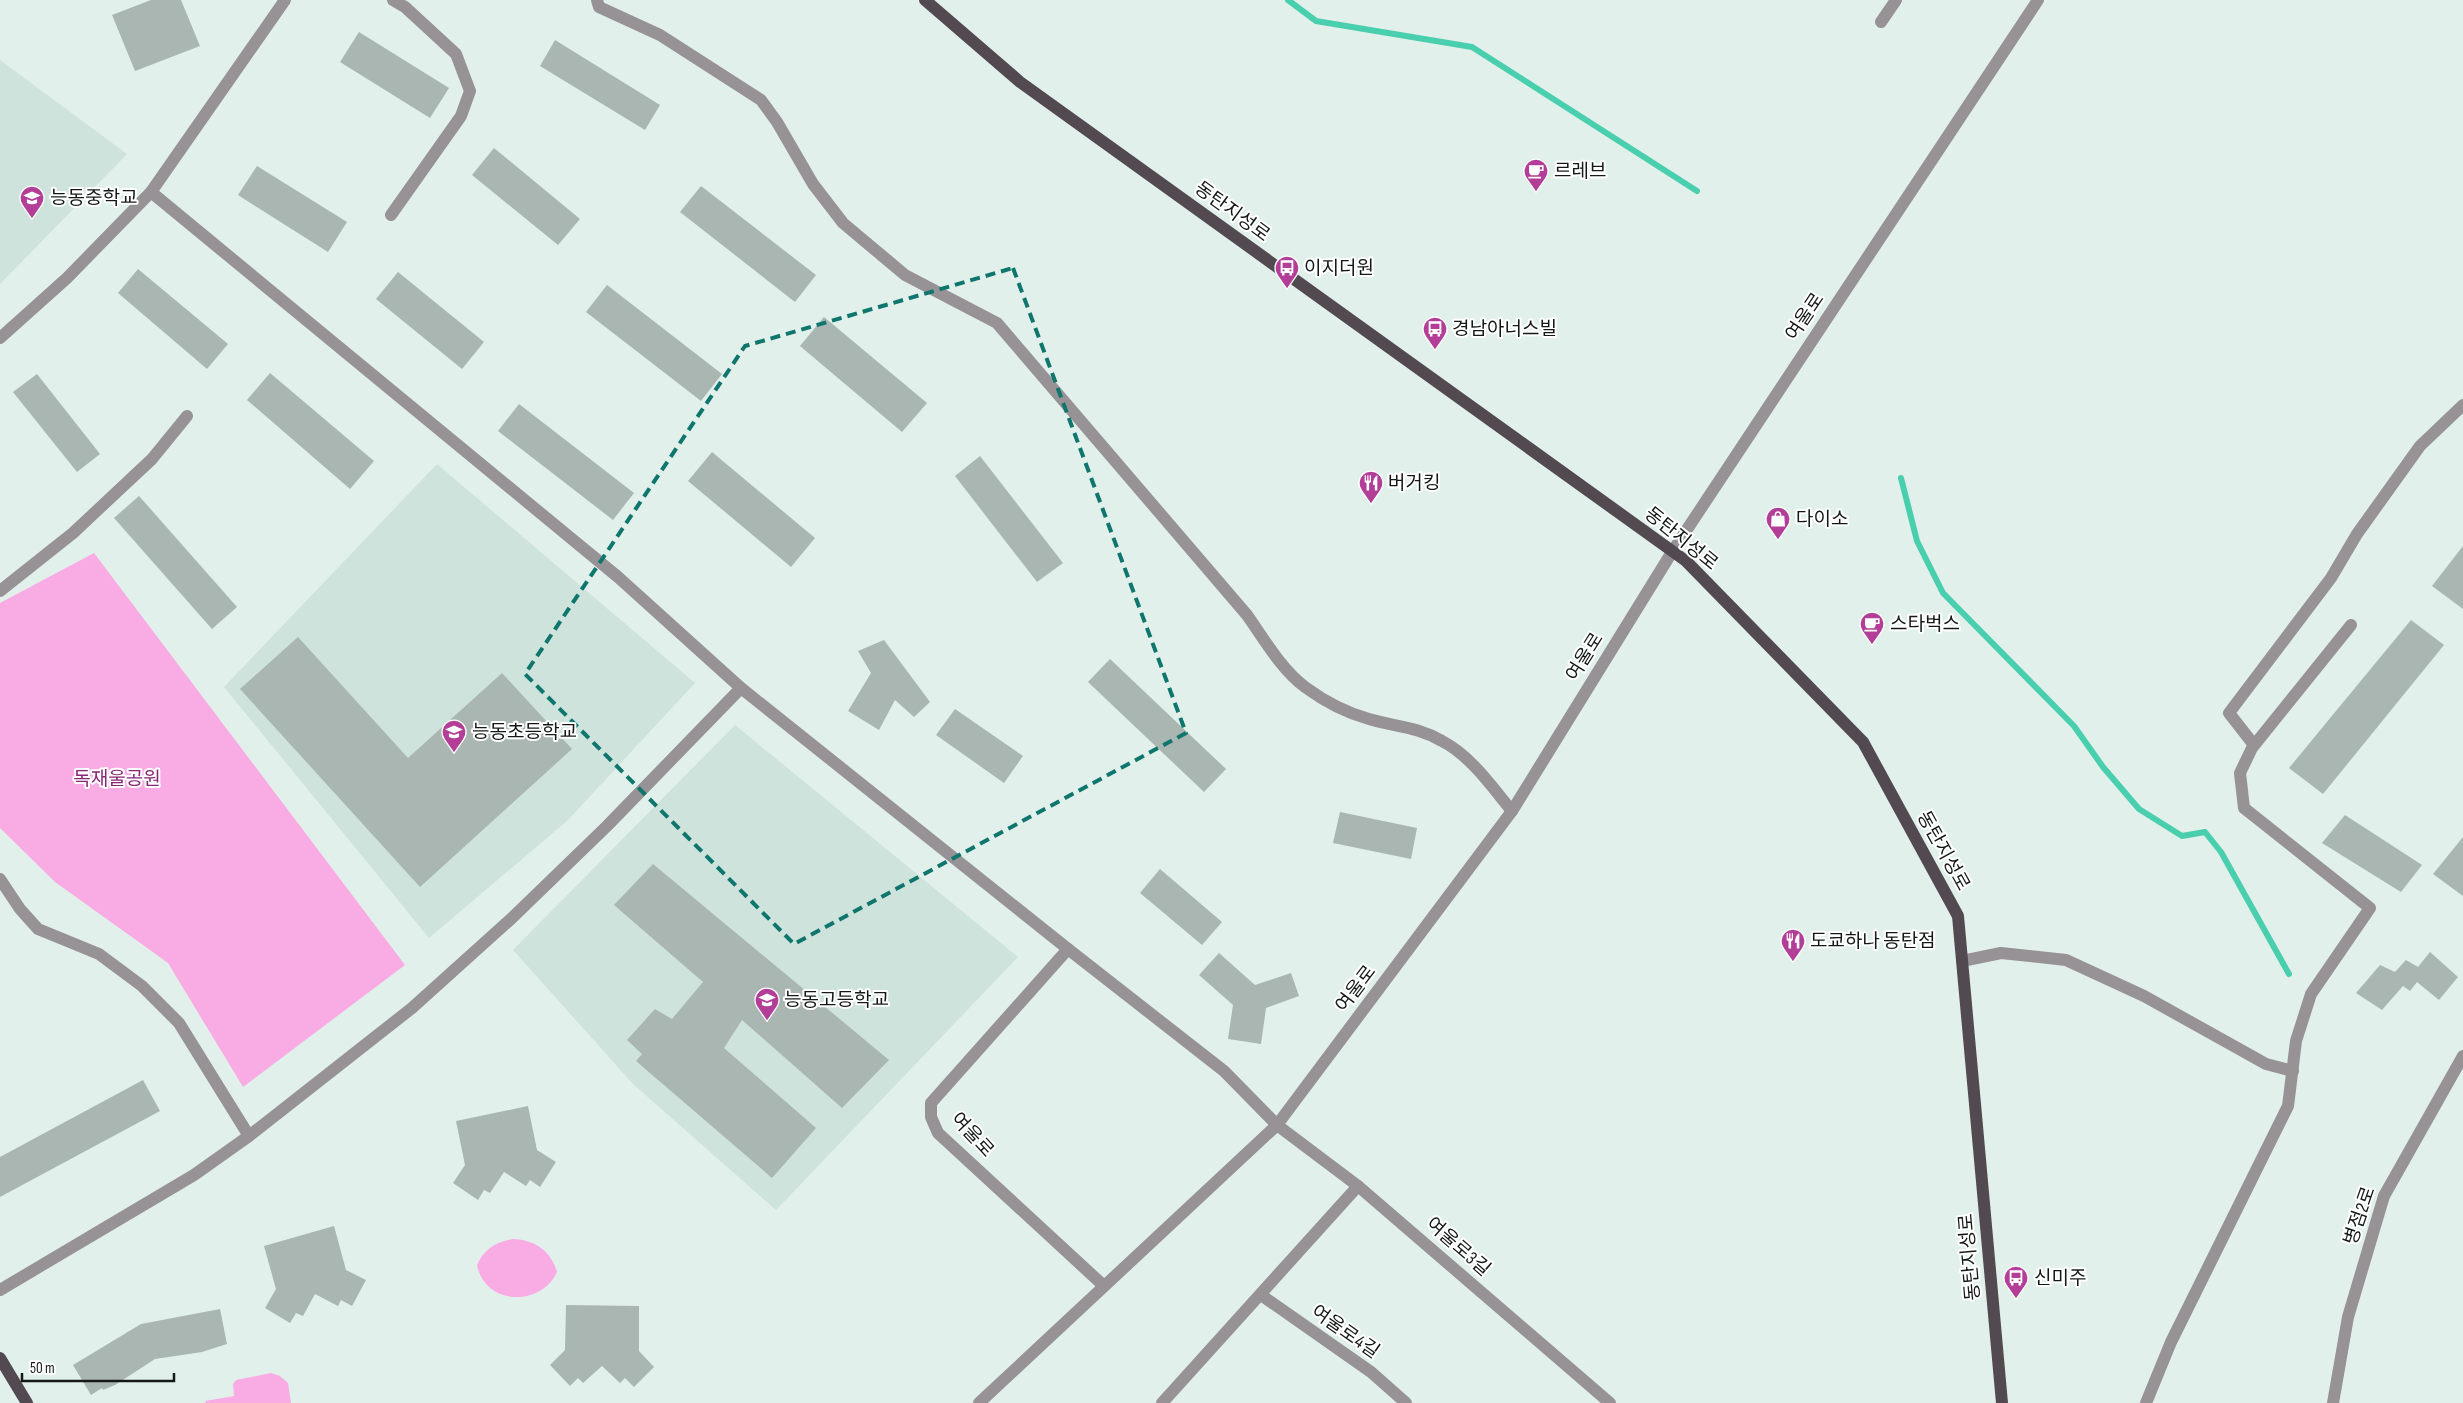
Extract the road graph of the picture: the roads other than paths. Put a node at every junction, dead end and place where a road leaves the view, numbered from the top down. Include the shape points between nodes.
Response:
1 (286, 0) edge
2 (393, 0) edge
3 (596, 0) edge
4 (926, 0) edge
5 (1896, 0) edge
6 (2038, 0) edge
7 (1881, 22) dead end
8 (151, 192) junction
9 (391, 215) dead end
10 (0, 338) edge
11 (2463, 405) edge
12 (187, 416) dead end
13 (1672, 552) junction
14 (0, 591) edge
15 (2351, 625) dead end
16 (742, 688) junction
17 (2254, 745) junction
18 (1512, 812) junction
19 (0, 879) edge
20 (1068, 949) junction
21 (1962, 961) junction
22 (2463, 1056) edge
23 (2293, 1071) junction
24 (1277, 1125) junction
25 (248, 1136) junction
26 (1358, 1186) junction
27 (1104, 1286) junction
28 (0, 1290) edge
29 (1260, 1295) junction
30 (0, 1358) edge
31 (26, 1403) edge
32 (979, 1403) edge
33 (1162, 1403) edge
34 (1406, 1403) edge
35 (1610, 1403) edge
36 (2002, 1403) edge
37 (2146, 1403) edge
38 (2333, 1403) edge

1 - 8 street
2 - 9 street via 456,54 470,91 461,116
3 - 18 street via 599,7 660,35 761,100 778,122 813,184 843,223 905,274 997,323 1247,615 1303,686 1338,707 1370,719 1408,726 1444,741 1478,770
4 - 13 main road, 동탄지성로 via 1020,82
5 - 7 street
6 - 13 street, 여울로
8 - 10 street via 68,278
8 - 16 street, 여울로3길 via 618,577
11 - 17 street via 2420,446 2357,534 2331,578 2229,713
12 - 14 street via 152,459 73,533
13 - 18 street, 여울로
13 - 21 main road, 동탄지성로 via 1686,561 1863,742 1958,916
15 - 17 street
16 - 20 street, 여울로3길
16 - 25 street via 607,826 412,1008
17 - 23 street via 2240,773 2244,808 2370,908 2311,994 2296,1041
18 - 24 street, 여울로
19 - 25 street via 38,929 99,954 142,986 173,1017
20 - 24 street, 여울로3길 via 1224,1071
20 - 27 street, 여울로 via 931,1103 931,1117 938,1133
21 - 23 street via 2001,953 2066,960 2144,996 2266,1064
21 - 36 main road, 동탄지성로
22 - 38 street, 병점2로 via 2384,1196 2348,1317
23 - 37 street via 2288,1106 2171,1342
24 - 26 street, 여울로3길
24 - 27 street, 여울로
25 - 28 street via 194,1175
26 - 29 street
26 - 35 street, 여울로3길
27 - 32 street, 여울로
29 - 33 street
29 - 34 street, 여울로4길 via 1371,1372
30 - 31 main road

